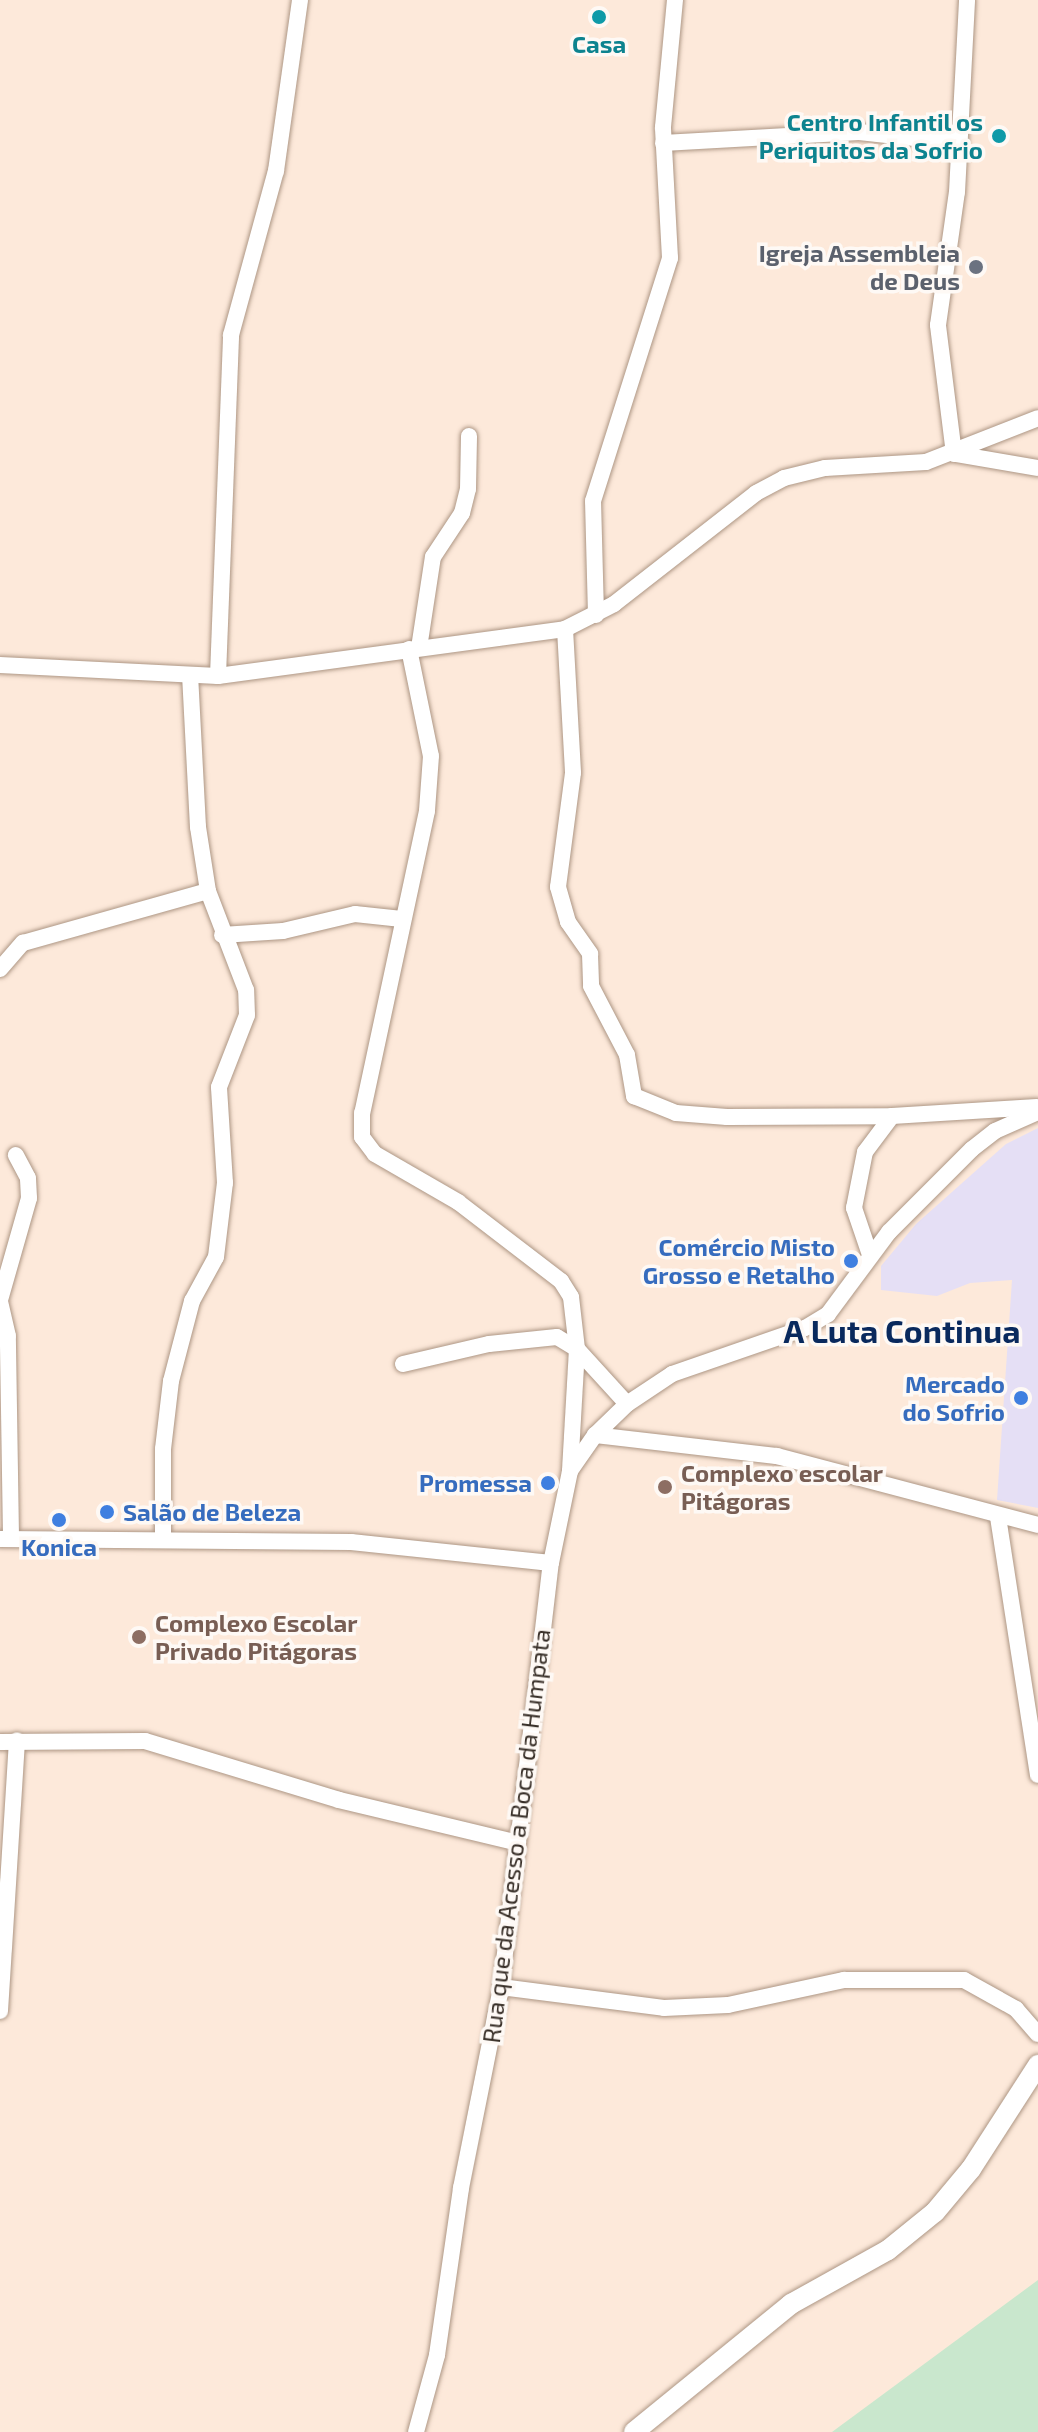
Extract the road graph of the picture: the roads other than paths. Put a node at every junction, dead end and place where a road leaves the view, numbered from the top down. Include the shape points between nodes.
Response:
1 (300, 0) edge
2 (675, 0) edge
3 (967, 0) edge
4 (663, 143) junction
5 (960, 143) junction
6 (1038, 418) edge
7 (469, 436) dead end
8 (954, 454) junction
9 (1038, 468) edge
10 (596, 615) junction
11 (565, 629) junction
12 (414, 648) junction
13 (0, 665) edge
14 (190, 676) junction
15 (218, 676) junction
16 (208, 891) junction
17 (402, 919) junction
18 (222, 935) junction
19 (0, 969) edge
20 (1038, 1109) edge
21 (892, 1116) junction
22 (16, 1155) dead end
23 (870, 1255) junction
24 (577, 1349) junction
25 (403, 1364) dead end
26 (627, 1404) junction
27 (595, 1435) junction
28 (570, 1471) junction
29 (998, 1517) junction
30 (1038, 1525) edge
31 (6, 1538) edge
32 (163, 1538) junction
33 (551, 1563) junction
34 (8, 1741) edge
35 (1038, 1775) edge
36 (518, 1843) junction
37 (501, 1987) junction
38 (0, 2011) edge
39 (1038, 2034) edge
40 (1038, 2065) edge
41 (416, 2432) edge
42 (634, 2432) edge

1 - 15 street via 276,171 231,335
2 - 4 street
3 - 5 street
4 - 5 street via 859,132
4 - 10 street via 670,258 593,501
5 - 8 street via 938,325
6 - 8 street
7 - 12 street via 462,513 433,557
8 - 9 street
8 - 10 street via 926,462 825,468 784,478 756,493
10 - 11 street
11 - 12 street
11 - 21 street via 573,773 558,887 568,922 590,954 591,986 627,1055 634,1096 689,1114
12 - 15 street
12 - 17 street via 431,756 427,811
13 - 14 street
14 - 15 street
14 - 16 street via 198,827
16 - 18 street
16 - 19 street via 23,943
17 - 18 street via 355,914 283,931
17 - 24 street via 362,1113 362,1137 375,1154 458,1202 561,1281 571,1297
18 - 32 street via 246,990 247,1015 219,1087 225,1183 216,1257 192,1301 171,1381 163,1449
20 - 21 street
20 - 23 street, Rua que da Acesso a Boca da Humpata via 972,1149
21 - 23 street via 865,1152 854,1208
22 - 31 street via 28,1178 29,1198 0,1300 8,1336
23 - 26 street, Rua que da Acesso a Boca da Humpata via 846,1295 816,1321 672,1374
24 - 25 street via 557,1337 534,1338
24 - 26 street
24 - 28 street
26 - 27 street, Rua que da Acesso a Boca da Humpata
27 - 28 street, Rua que da Acesso a Boca da Humpata
27 - 29 street via 777,1456
28 - 33 street, Rua que da Acesso a Boca da Humpata
29 - 30 street
29 - 35 street
31 - 32 street
32 - 33 street via 351,1542
33 - 36 street, Rua que da Acesso a Boca da Humpata
34 - 36 street via 145,1741 339,1800
34 - 38 street
36 - 37 street, Rua que da Acesso a Boca da Humpata
37 - 39 street via 664,2008 728,2005 844,1980 964,1980 1016,2009
37 - 41 street, Rua que da Acesso a Boca da Humpata via 461,2188 437,2355
40 - 42 street via 971,2169 935,2212 888,2250 759,2328

